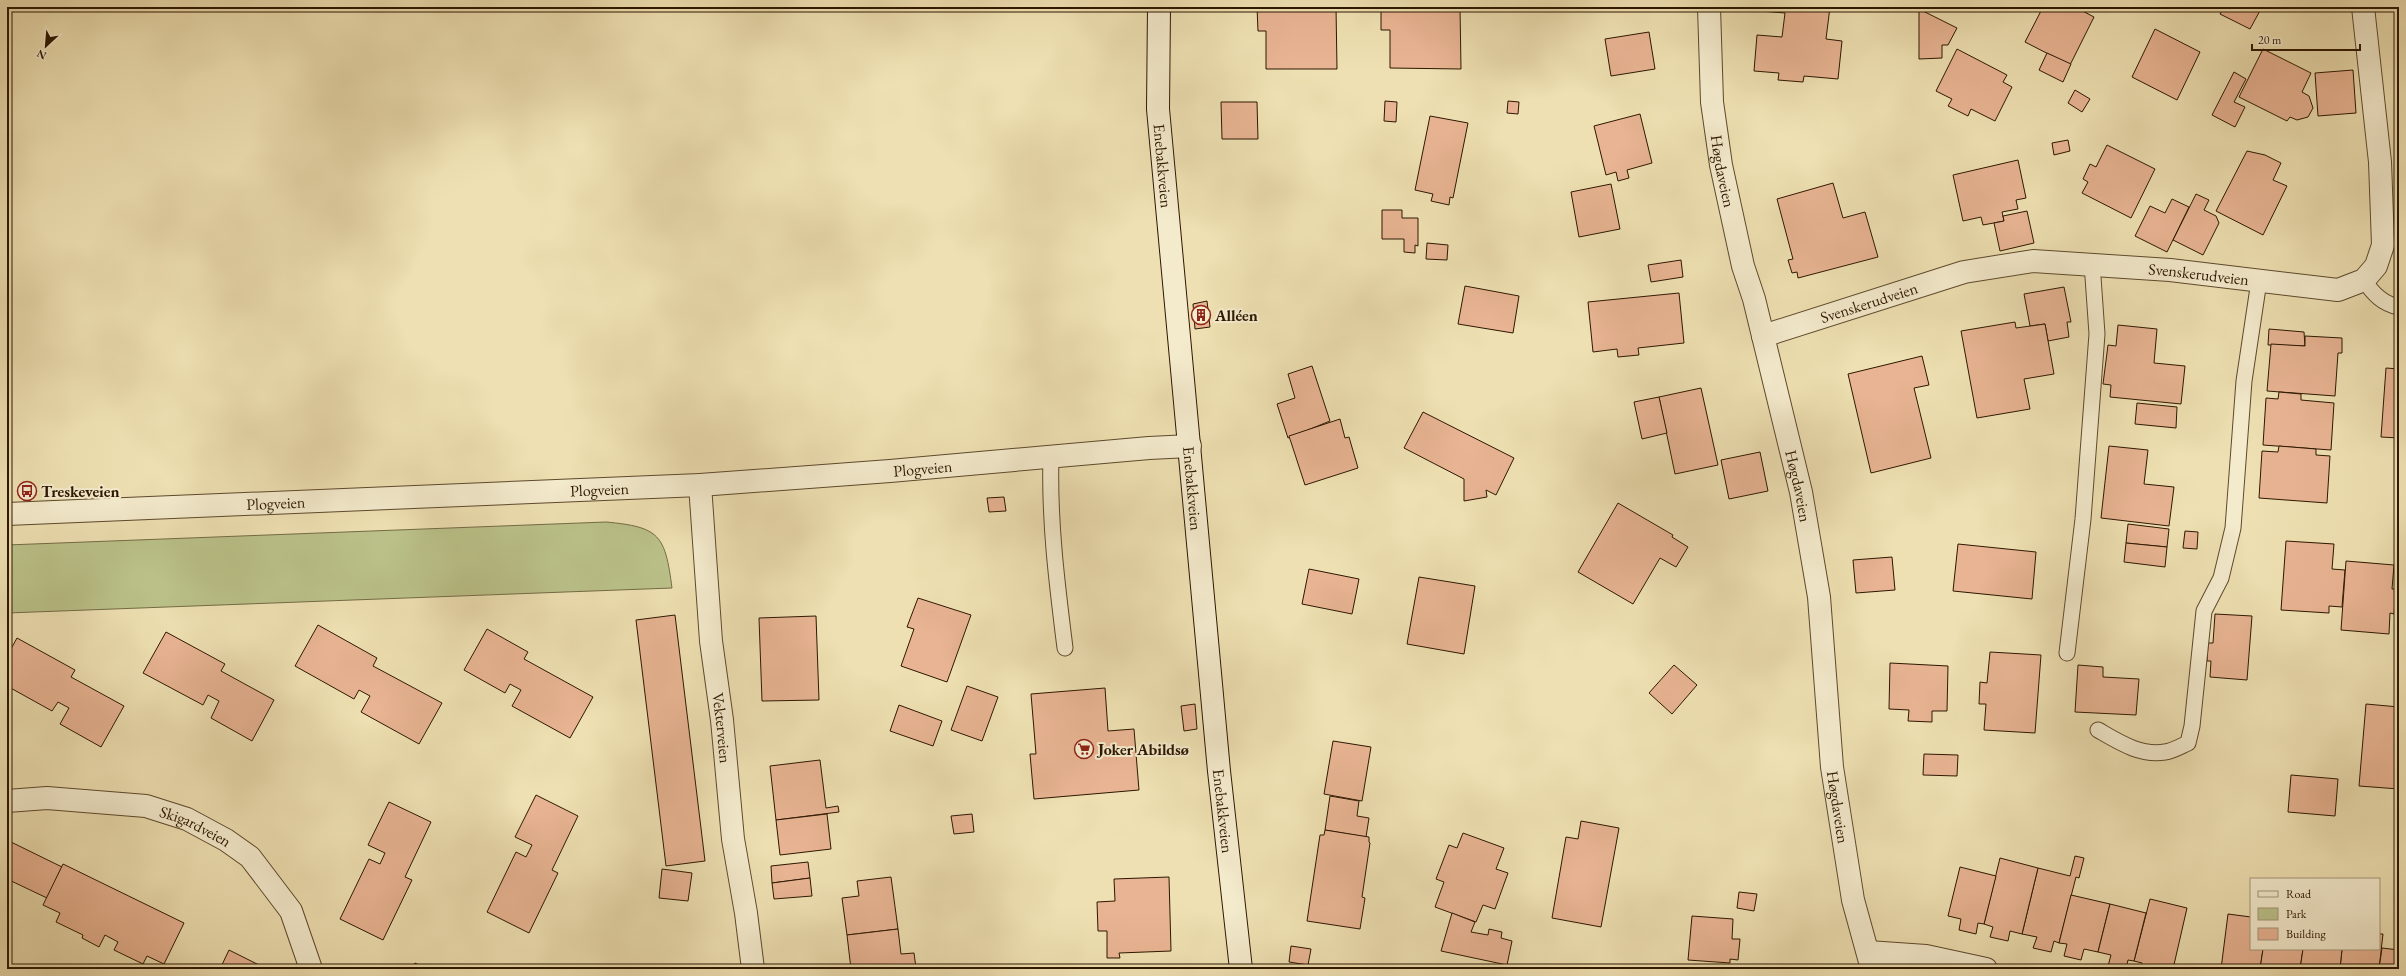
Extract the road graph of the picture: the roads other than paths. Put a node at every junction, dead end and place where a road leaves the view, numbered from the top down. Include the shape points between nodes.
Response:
1 (1159, 7) edge
2 (1709, 7) edge
3 (2363, 7) edge
4 (2092, 264) junction
5 (2364, 280) junction
6 (2259, 281) junction
7 (2399, 308) edge
8 (1763, 336) junction
9 (1190, 446) junction
10 (1051, 457) junction
11 (700, 485) junction
12 (7, 514) edge
13 (1065, 648) dead end
14 (2066, 653) dead end
15 (2098, 730) dead end
16 (7, 801) edge
17 (1870, 960) edge
18 (311, 969) edge
19 (752, 969) edge
20 (1241, 969) edge
21 (1986, 969) edge

1 - 9 street, Enebakkveien via 1158,109
2 - 8 street, Høgdaveien via 1712,102 1721,164 1743,266
3 - 5 street via 2380,162 2383,245 2376,266
4 - 6 street, Svenskerudveien
4 - 8 street, Svenskerudveien via 2032,261 1964,272
4 - 14 lane via 2097,334 2083,519
5 - 6 street, Svenskerudveien via 2338,290
5 - 7 lane via 2373,294 2391,306
6 - 15 lane via 2244,381 2233,528 2221,578 2204,611 2188,743 2166,752 2142,751 2123,745
8 - 17 street, Høgdaveien via 1801,492 1819,597 1832,767 1853,900
9 - 10 street, Plogveien
9 - 20 street, Enebakkveien
10 - 11 street, Plogveien
10 - 13 lane via 1050,486 1056,579
11 - 12 street, Plogveien
11 - 19 street, Vekterveien via 711,641 722,720 733,839 746,913
16 - 18 street, Skigardveien via 47,798 146,806 187,818 225,839 250,857 291,911
17 - 21 street via 1926,956

